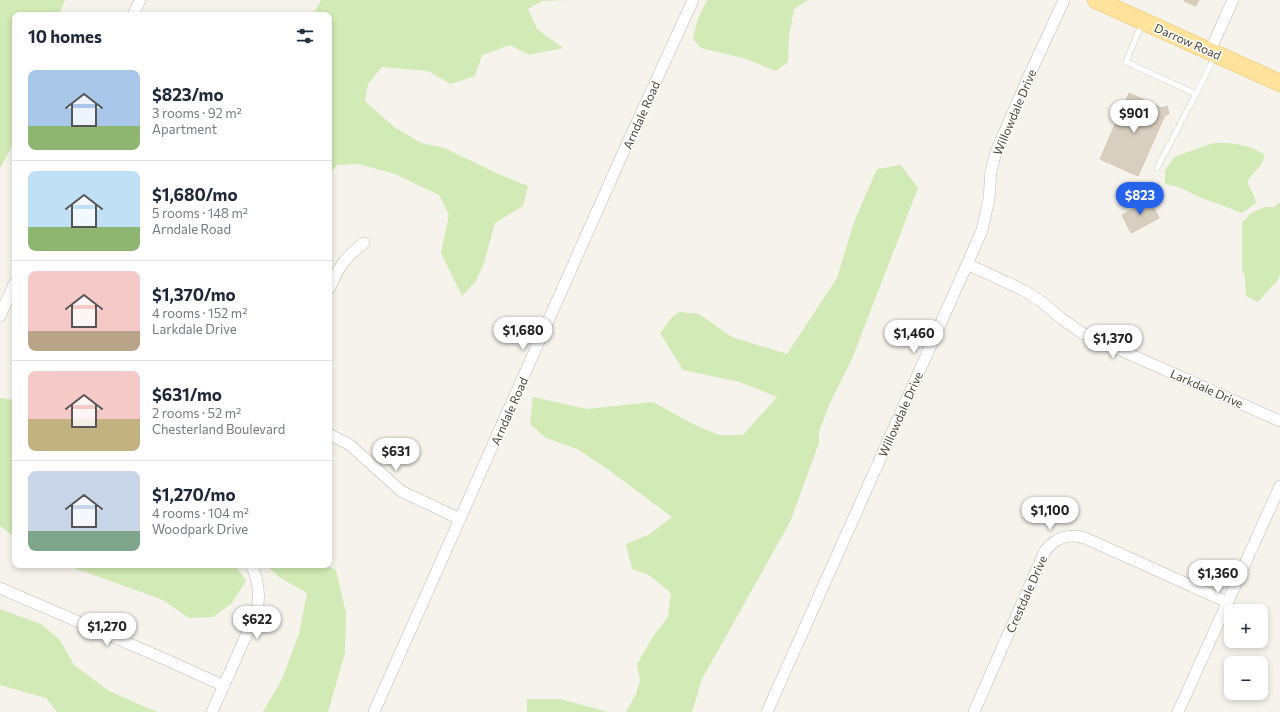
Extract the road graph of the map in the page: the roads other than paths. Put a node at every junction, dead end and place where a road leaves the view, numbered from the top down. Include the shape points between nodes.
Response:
1 (140, 0) edge
2 (693, 0) edge
3 (1064, 0) edge
4 (1096, 0) edge
5 (1232, 0) edge
6 (134, 12) edge
7 (1143, 21) junction
8 (1213, 52) junction
9 (1280, 83) edge
10 (1196, 94) junction
11 (1157, 168) dead end
12 (364, 243) dead end
13 (967, 264) junction
14 (332, 283) edge
15 (12, 289) edge
16 (0, 316) edge
17 (1280, 421) edge
18 (332, 436) edge
19 (1280, 486) edge
20 (460, 519) junction
21 (252, 568) edge
22 (0, 588) edge
23 (1227, 602) junction
24 (224, 686) junction
25 (212, 712) edge
26 (374, 712) edge
27 (767, 712) edge
28 (974, 712) edge
29 (1178, 712) edge

1 - 6 street
2 - 20 street, Arndale Road
3 - 13 street, Willowdale Drive via 996,152 982,230
4 - 7 main road, Darrow Road
5 - 8 street
7 - 8 main road, Darrow Road
7 - 10 lane via 1126,62
8 - 9 main road, Darrow Road
8 - 10 lane
10 - 11 lane
12 - 14 street via 344,260
13 - 17 street, Larkdale Drive via 1023,290 1082,332
13 - 27 street, Willowdale Drive
15 - 16 street
18 - 20 street via 350,445 401,491
19 - 23 street
20 - 26 street, Arndale Road
21 - 24 street via 259,595 257,611
22 - 24 street
23 - 28 street, Crestdale Drive via 1085,538 1071,536 1058,539 1045,551
23 - 29 street
24 - 25 street

